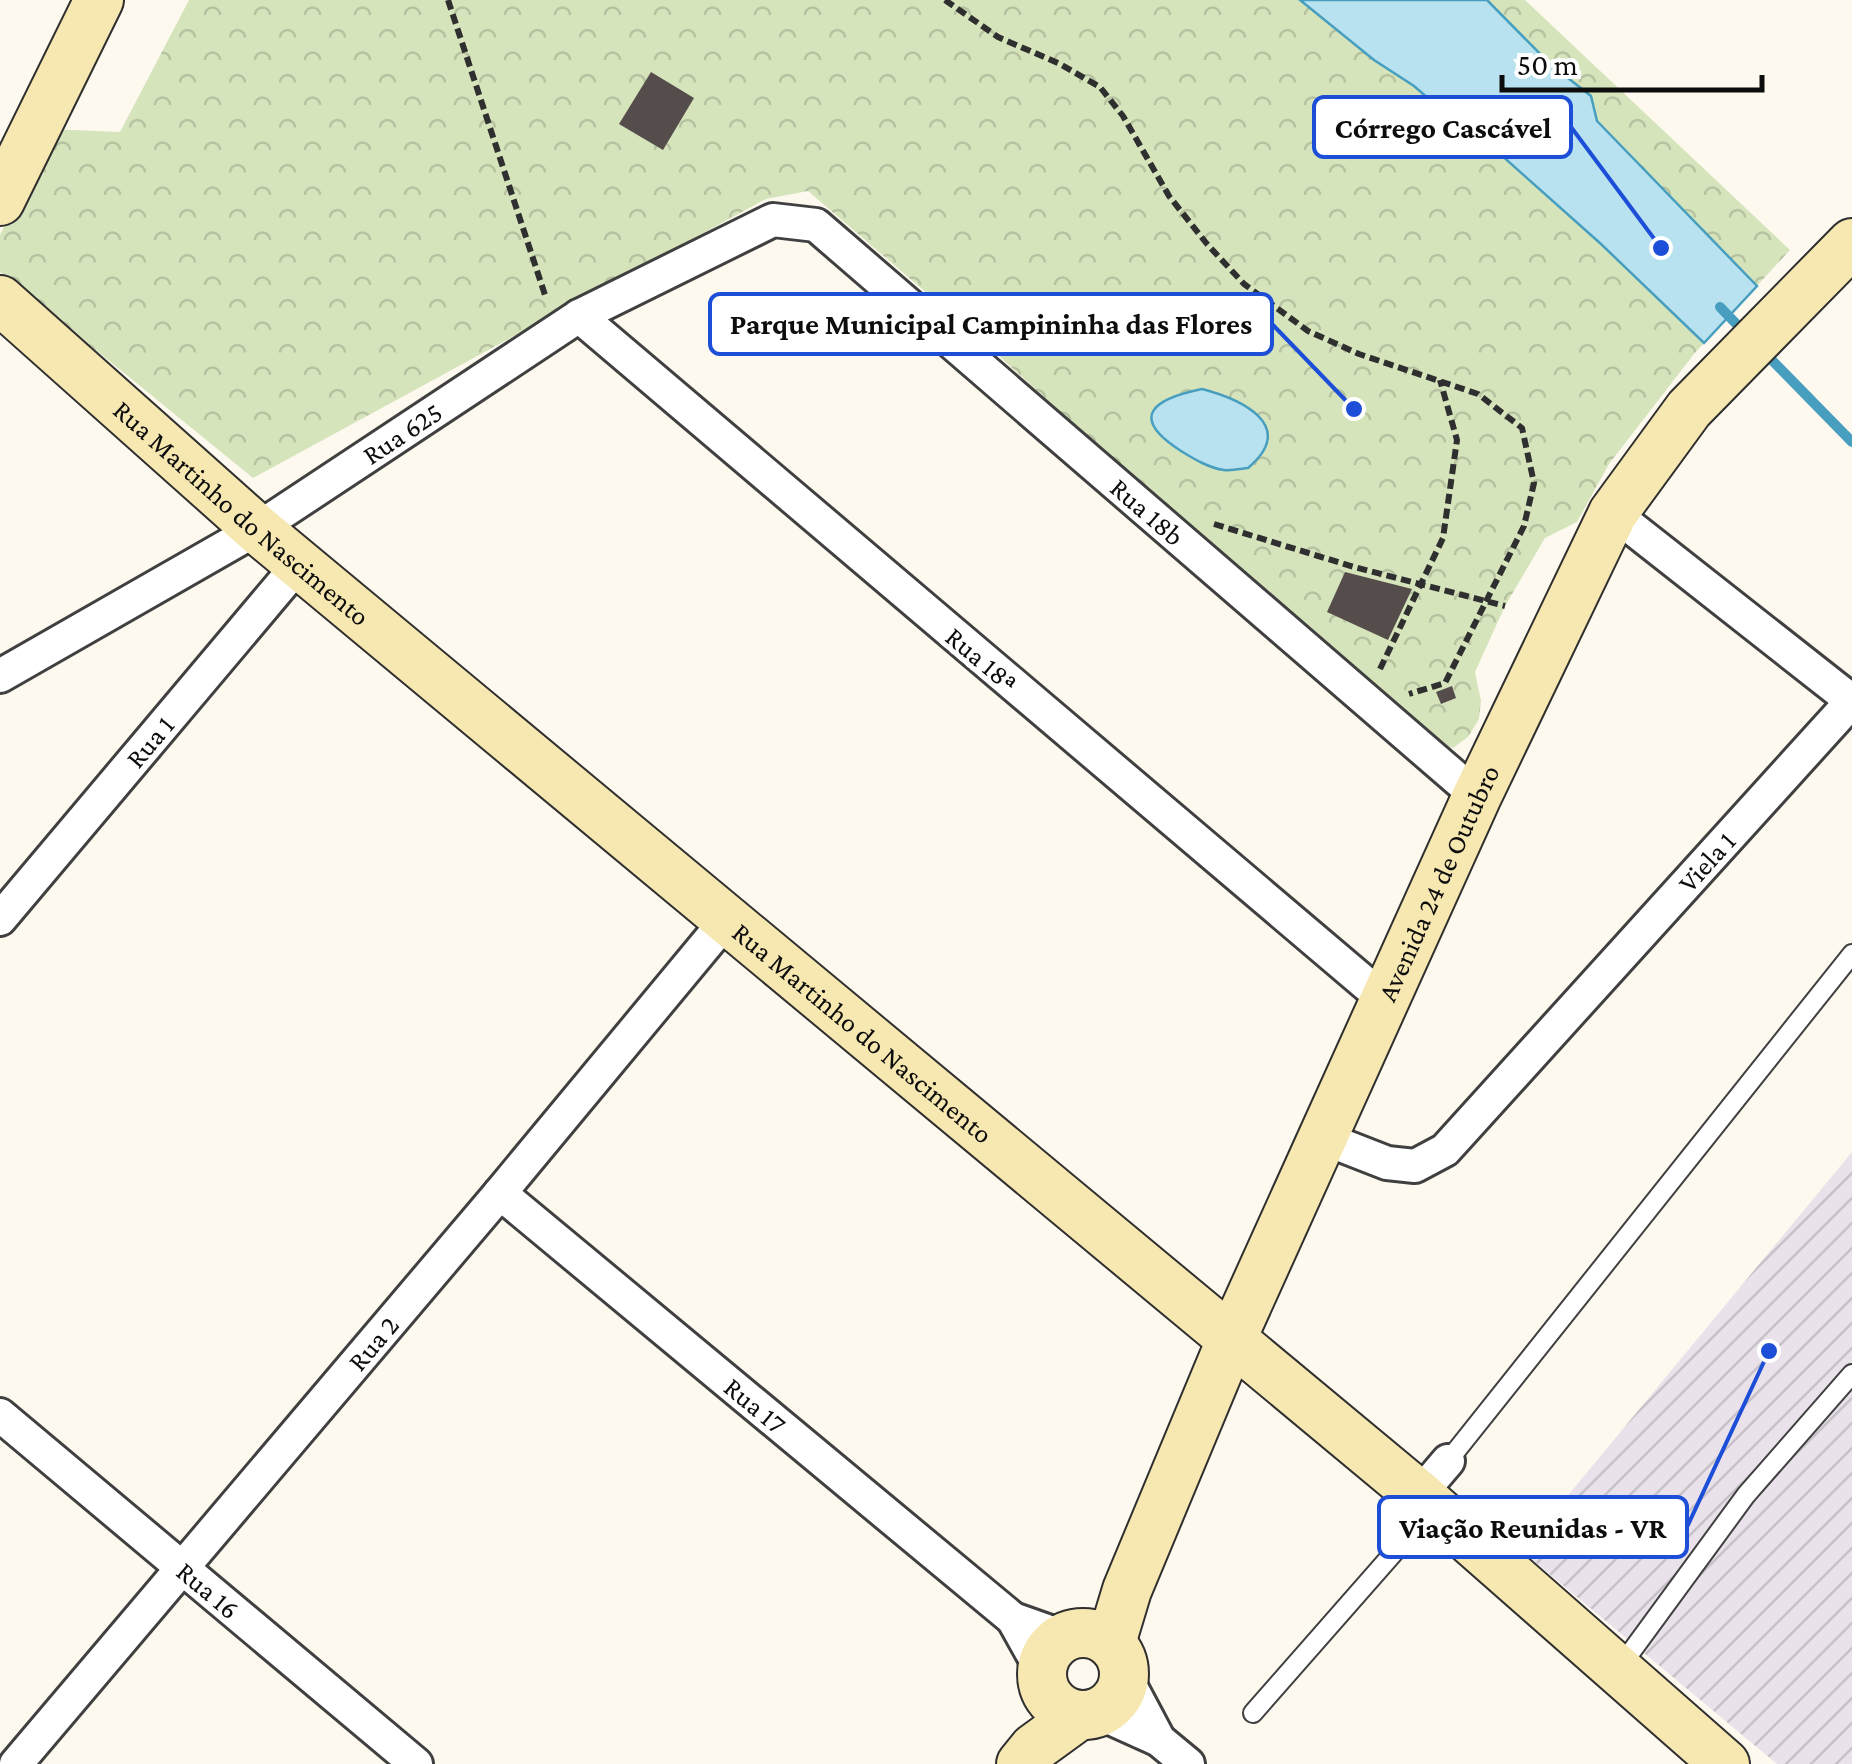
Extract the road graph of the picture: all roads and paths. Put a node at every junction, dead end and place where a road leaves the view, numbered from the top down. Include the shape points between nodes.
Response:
1 (99, 0) edge
2 (448, 0) edge
3 (945, 0) edge
4 (0, 201) edge
5 (816, 225) joint
6 (1842, 253) edge
7 (0, 300) edge
8 (566, 316) junction
9 (1440, 380) junction
10 (1613, 513) junction
11 (1203, 520) dead end
12 (258, 529) junction
13 (299, 564) junction
14 (1421, 584) junction
15 (1487, 600) junction
16 (1506, 606) dead end
17 (0, 676) edge
18 (1372, 685) dead end
19 (1396, 694) dead end
20 (1477, 796) junction
21 (728, 918) junction
22 (0, 919) edge
23 (1852, 954) edge
24 (1385, 1000) junction
25 (1322, 1138) junction
26 (500, 1193) junction
27 (1232, 1338) junction
28 (1852, 1374) edge
29 (0, 1415) edge
30 (1433, 1488) junction
31 (182, 1567) junction
32 (1617, 1672) junction
33 (1082, 1673) junction
34 (1254, 1713) dead end
35 (1027, 1756) edge
36 (16, 1764) edge
37 (416, 1764) edge
38 (1188, 1764) edge
39 (1725, 1764) edge

1 - 4 street
2 - 8 path
3 - 9 path via 998,37 1100,87 1170,196 1244,284 1308,330
5 - 8 street, Rua 625 via 773,220
5 - 20 street, Rua 18b
6 - 10 street, Avenida 24 de Outubro via 1689,409
7 - 12 street, Rua Martinho do Nascimento
8 - 12 street, Rua 625
8 - 24 street, Rua 18ª
9 - 14 path via 1456,440 1442,538
9 - 15 path via 1478,394 1522,428 1534,483 1524,526
10 - 20 street, Avenida 24 de Outubro
10 - 25 street, Viela 1 via 1852,701 1445,1150 1415,1166 1386,1163
11 - 14 path
12 - 13 street, Rua Martinho do Nascimento
12 - 17 street, Rua 625
13 - 21 street, Rua Martinho do Nascimento
13 - 22 street, Rua 1
14 - 15 path
14 - 18 path
15 - 16 path
15 - 19 path via 1444,683
20 - 24 street, Avenida 24 de Outubro
21 - 26 street, Rua 2
21 - 27 street, Rua Martinho do Nascimento
23 - 30 lane
24 - 25 street, Avenida 24 de Outubro
25 - 27 street, Avenida 24 de Outubro
26 - 31 street, Rua 2
26 - 33 street, Rua 17
27 - 30 street, Rua Martinho do Nascimento
27 - 33 street, Avenida 24 de Outubro via 1128,1590
28 - 32 lane via 1746,1495
29 - 31 street, Rua 16
30 - 32 street, Rua Martinho do Nascimento
30 - 34 lane
31 - 36 street, Rua 2
31 - 37 street, Rua 16
32 - 39 street, Rua Martinho do Nascimento
33 - 35 street, Avenida 24 de Outubro
33 - 38 street, Rua 17

